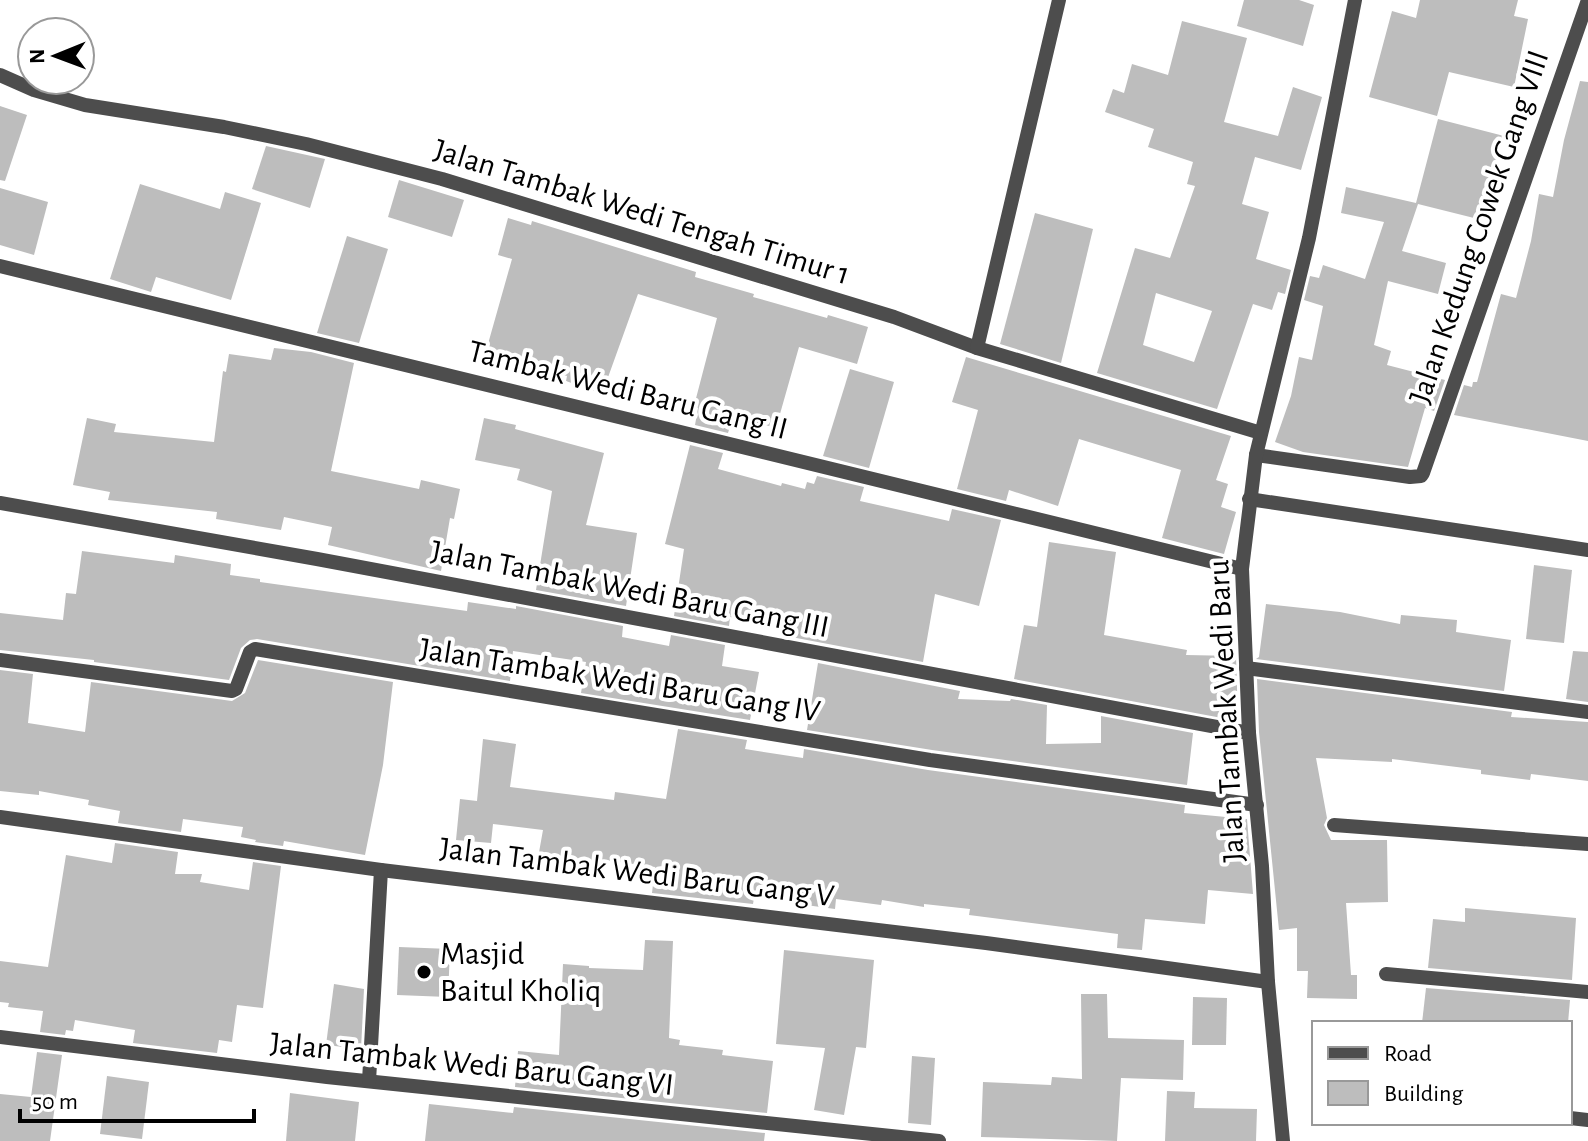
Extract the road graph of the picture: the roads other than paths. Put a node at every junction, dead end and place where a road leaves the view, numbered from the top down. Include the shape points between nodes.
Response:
1 (1059, 0) edge
2 (1355, 0) edge
3 (1588, 0) edge
4 (0, 75) edge
5 (0, 266) edge
6 (977, 348) junction
7 (1261, 433) junction
8 (1256, 455) junction
9 (1249, 499) junction
10 (0, 503) edge
11 (1588, 550) edge
12 (1242, 569) junction
13 (0, 660) edge
14 (1246, 668) junction
15 (1588, 712) edge
16 (1249, 733) junction
17 (1257, 805) junction
18 (0, 817) edge
19 (1334, 825) dead end
20 (1588, 844) edge
21 (381, 870) junction
22 (1386, 974) dead end
23 (1268, 982) junction
24 (1588, 992) edge
25 (0, 1037) edge
26 (369, 1081) junction
27 (939, 1141) edge
28 (1283, 1141) edge

1 - 6 street
2 - 7 street, Jalan Tambak Wedi Baru via 1309,238
3 - 8 street, Jalan Kedung Cowek Gang VIII via 1423,473 1410,477
4 - 6 street, Jalan Tambak Wedi Tengah Timur 1 via 85,105 251,132 442,179 894,317
5 - 12 street, Tambak Wedi Baru Gang II
6 - 7 street, Jalan Tambak Wedi Tengah Timur 1
7 - 8 street, Jalan Tambak Wedi Baru
8 - 9 street, Jalan Tambak Wedi Baru
9 - 11 street
9 - 12 street, Jalan Tambak Wedi Baru
10 - 16 street, Jalan Tambak Wedi Baru Gang III
12 - 14 street, Jalan Tambak Wedi Baru
13 - 17 street, Jalan Tambak Wedi Baru Gang IV via 232,691 255,649 930,760
14 - 15 street
14 - 16 street, Jalan Tambak Wedi Baru
16 - 17 street, Jalan Tambak Wedi Baru
17 - 23 street, Jalan Tambak Wedi Baru
18 - 21 street, Jalan Tambak Wedi Baru Gang V
19 - 20 street
21 - 23 street, Jalan Tambak Wedi Baru Gang V
21 - 26 street
22 - 24 street
23 - 28 street, Jalan Tambak Wedi Baru
25 - 26 street, Jalan Tambak Wedi Baru Gang VI
26 - 27 street, Jalan Tambak Wedi Baru Gang VI

